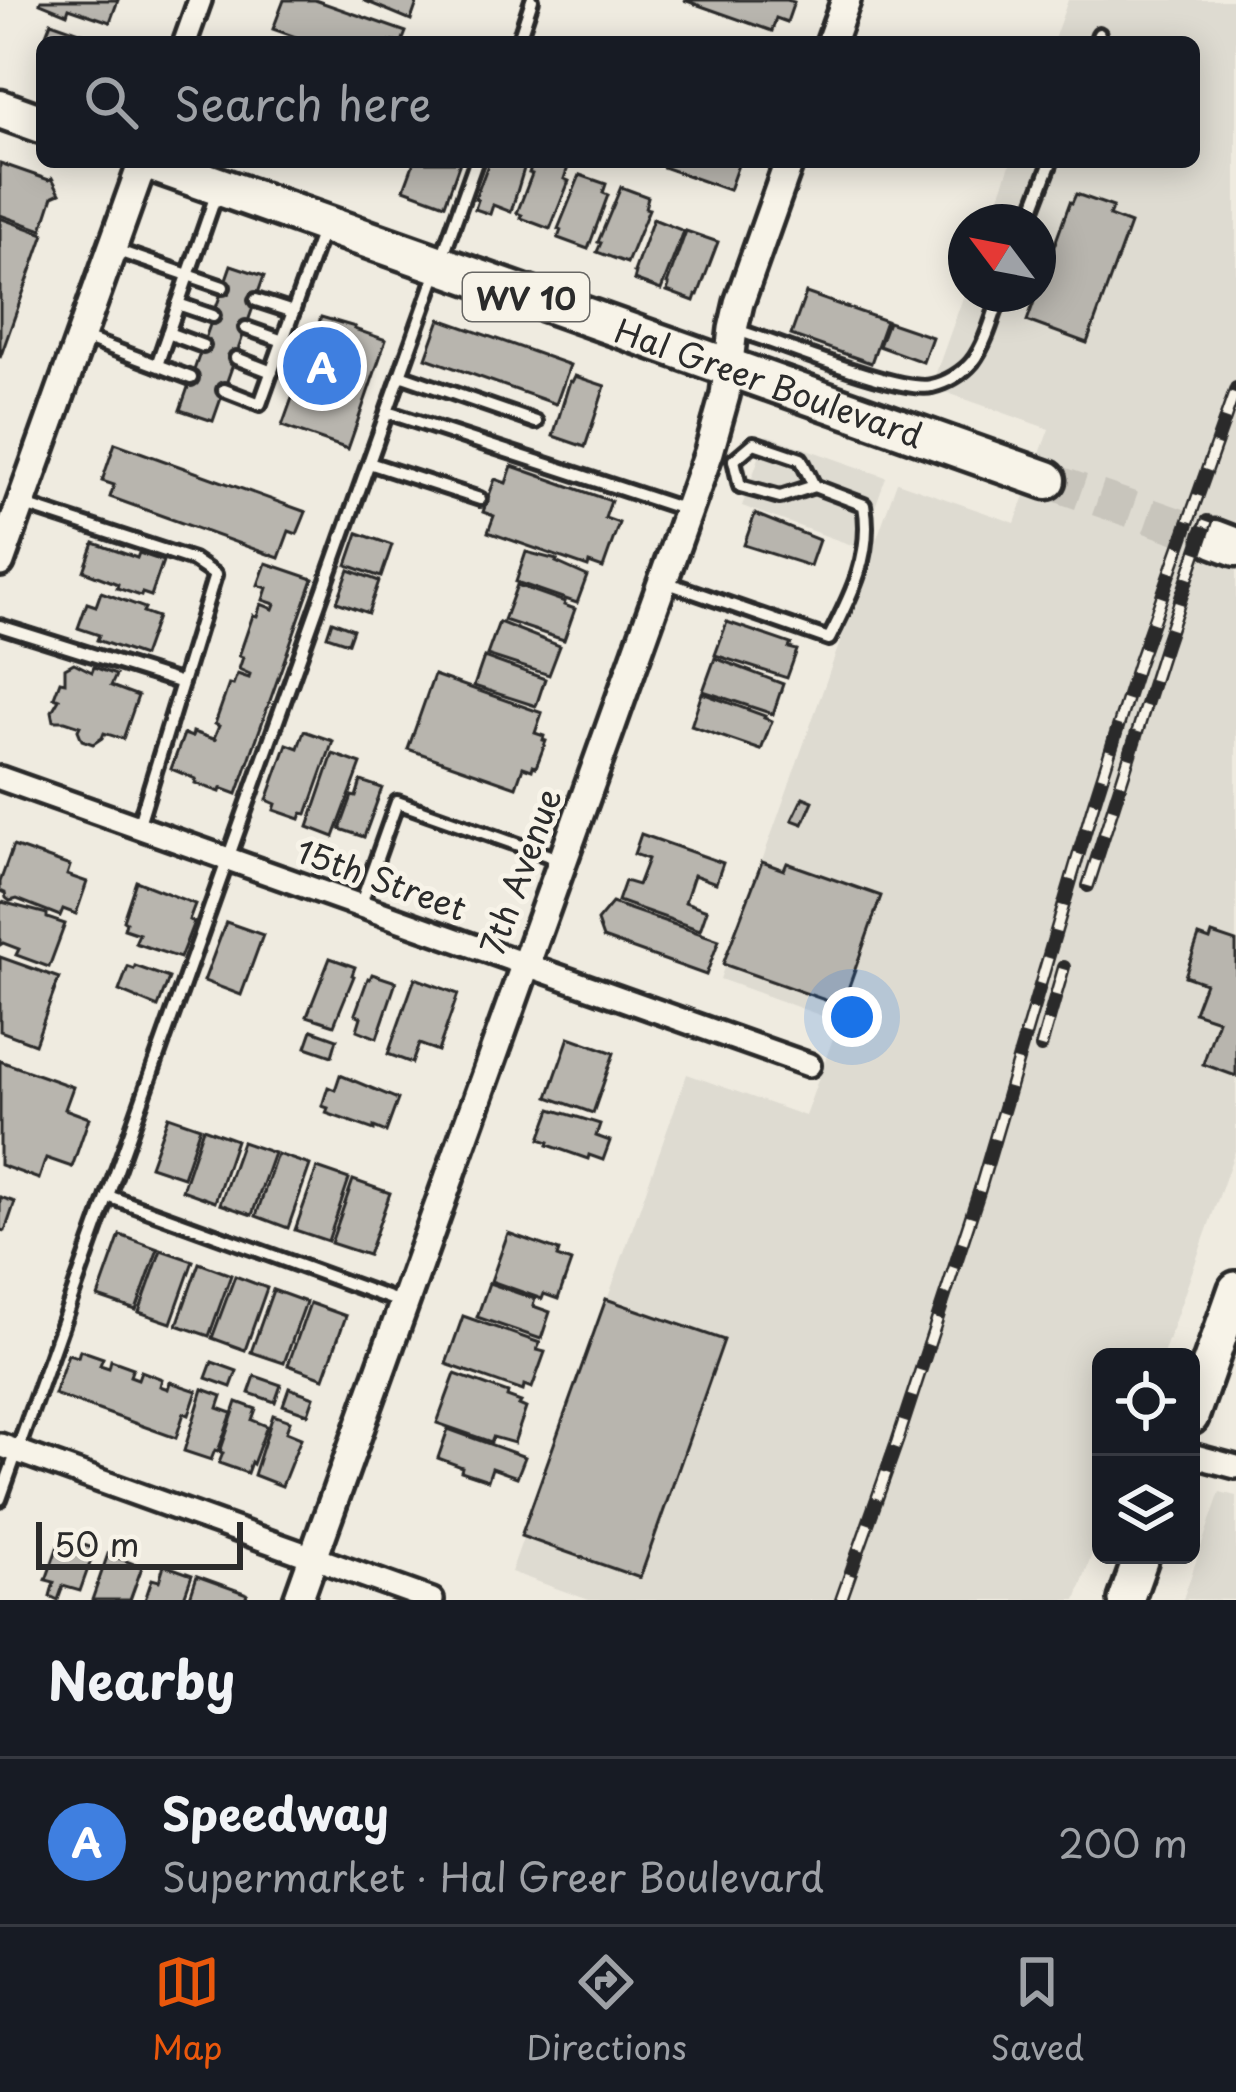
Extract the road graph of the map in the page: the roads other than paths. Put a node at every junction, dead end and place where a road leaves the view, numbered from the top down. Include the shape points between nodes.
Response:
1 (200, 0) edge
2 (532, 0) edge
3 (846, 0) edge
4 (187, 36) edge
5 (520, 36) edge
6 (833, 36) edge
7 (0, 109) edge
8 (36, 122) edge
9 (145, 168) edge
10 (164, 168) edge
11 (474, 168) edge
12 (787, 168) edge
13 (1049, 168) edge
14 (219, 187) junction
15 (1035, 204) edge
16 (324, 225) junction
17 (112, 249) junction
18 (439, 266) junction
19 (188, 275) junction
20 (223, 287) dead end
21 (256, 300) dead end
22 (178, 304) junction
23 (293, 312) junction
24 (993, 312) edge
25 (213, 316) dead end
26 (246, 328) dead end
27 (733, 329) junction
28 (168, 333) junction
29 (81, 337) junction
30 (283, 341) junction
31 (203, 346) dead end
32 (236, 358) dead end
33 (157, 365) junction
34 (729, 367) junction
35 (272, 372) junction
36 (400, 375) junction
37 (191, 378) dead end
38 (224, 391) dead end
39 (387, 412) junction
40 (536, 422) dead end
41 (722, 456) junction
42 (369, 463) junction
43 (1047, 480) tunnel mouth
44 (814, 486) junction
45 (480, 499) dead end
46 (21, 504) junction
47 (688, 511) junction
48 (0, 562) edge
49 (662, 581) junction
50 (0, 626) edge
51 (182, 683) junction
52 (0, 778) edge
53 (138, 827) junction
54 (227, 859) junction
55 (561, 860) junction
56 (360, 906) junction
57 (524, 964) junction
58 (809, 1065) dead end
59 (108, 1196) junction
60 (1236, 1289) edge
61 (403, 1303) junction
62 (1200, 1391) edge
63 (9, 1448) edge
64 (1195, 1456) edge
65 (1236, 1467) edge
66 (0, 1499) edge
67 (313, 1558) junction
68 (1139, 1564) edge
69 (298, 1600) edge
70 (432, 1600) edge
71 (1126, 1600) edge

1 - 4 street
2 - 5 lane
3 - 6 street
7 - 8 main road
9 - 17 street
10 - 14 main road, Hal Greer Boulevard / WV 10
11 - 18 lane
12 - 27 street, 7th Avenue
13 - 15 lane
14 - 16 main road, Hal Greer Boulevard / WV 10
14 - 19 lane
16 - 18 main road, Hal Greer Boulevard / WV 10
16 - 23 lane
17 - 19 lane
17 - 29 street
18 - 34 main road, Hal Greer Boulevard / WV 10
18 - 36 lane
19 - 20 lane
19 - 22 lane
21 - 23 lane
22 - 25 lane
22 - 28 lane
23 - 30 lane
24 - 27 lane via 972,362 932,387
26 - 30 lane
27 - 34 street, 7th Avenue
28 - 31 lane
28 - 33 lane
29 - 33 lane
29 - 46 street
30 - 35 lane
32 - 35 lane
33 - 37 lane
34 - 41 street, 7th Avenue
34 - 43 main road, Hal Greer Boulevard / WV 10
35 - 38 lane via 260,404
36 - 39 lane
36 - 40 lane
39 - 42 lane
39 - 47 lane
41 - 44 lane via 740,485 780,497
41 - 44 lane via 754,443 801,460
41 - 47 street, 7th Avenue
42 - 45 lane
42 - 54 lane
44 - 49 lane via 864,505 868,530 860,573 830,639
46 - 48 street
46 - 51 lane via 194,560 215,575
47 - 49 street, 7th Avenue
49 - 55 street, 7th Avenue
50 - 51 lane
51 - 53 lane
52 - 53 street, 15th Street
53 - 54 street, 15th Street
54 - 56 street, 15th Street
54 - 59 lane
55 - 56 lane via 397,802
55 - 57 street, 7th Avenue
56 - 57 street, 15th Street
57 - 58 street, 15th Street
57 - 61 street, 7th Avenue
59 - 61 lane
59 - 63 lane
60 - 62 main road
61 - 67 street, 7th Avenue
63 - 66 lane
63 - 67 street
64 - 65 street
67 - 69 street, 7th Avenue
67 - 70 street
68 - 71 main road

